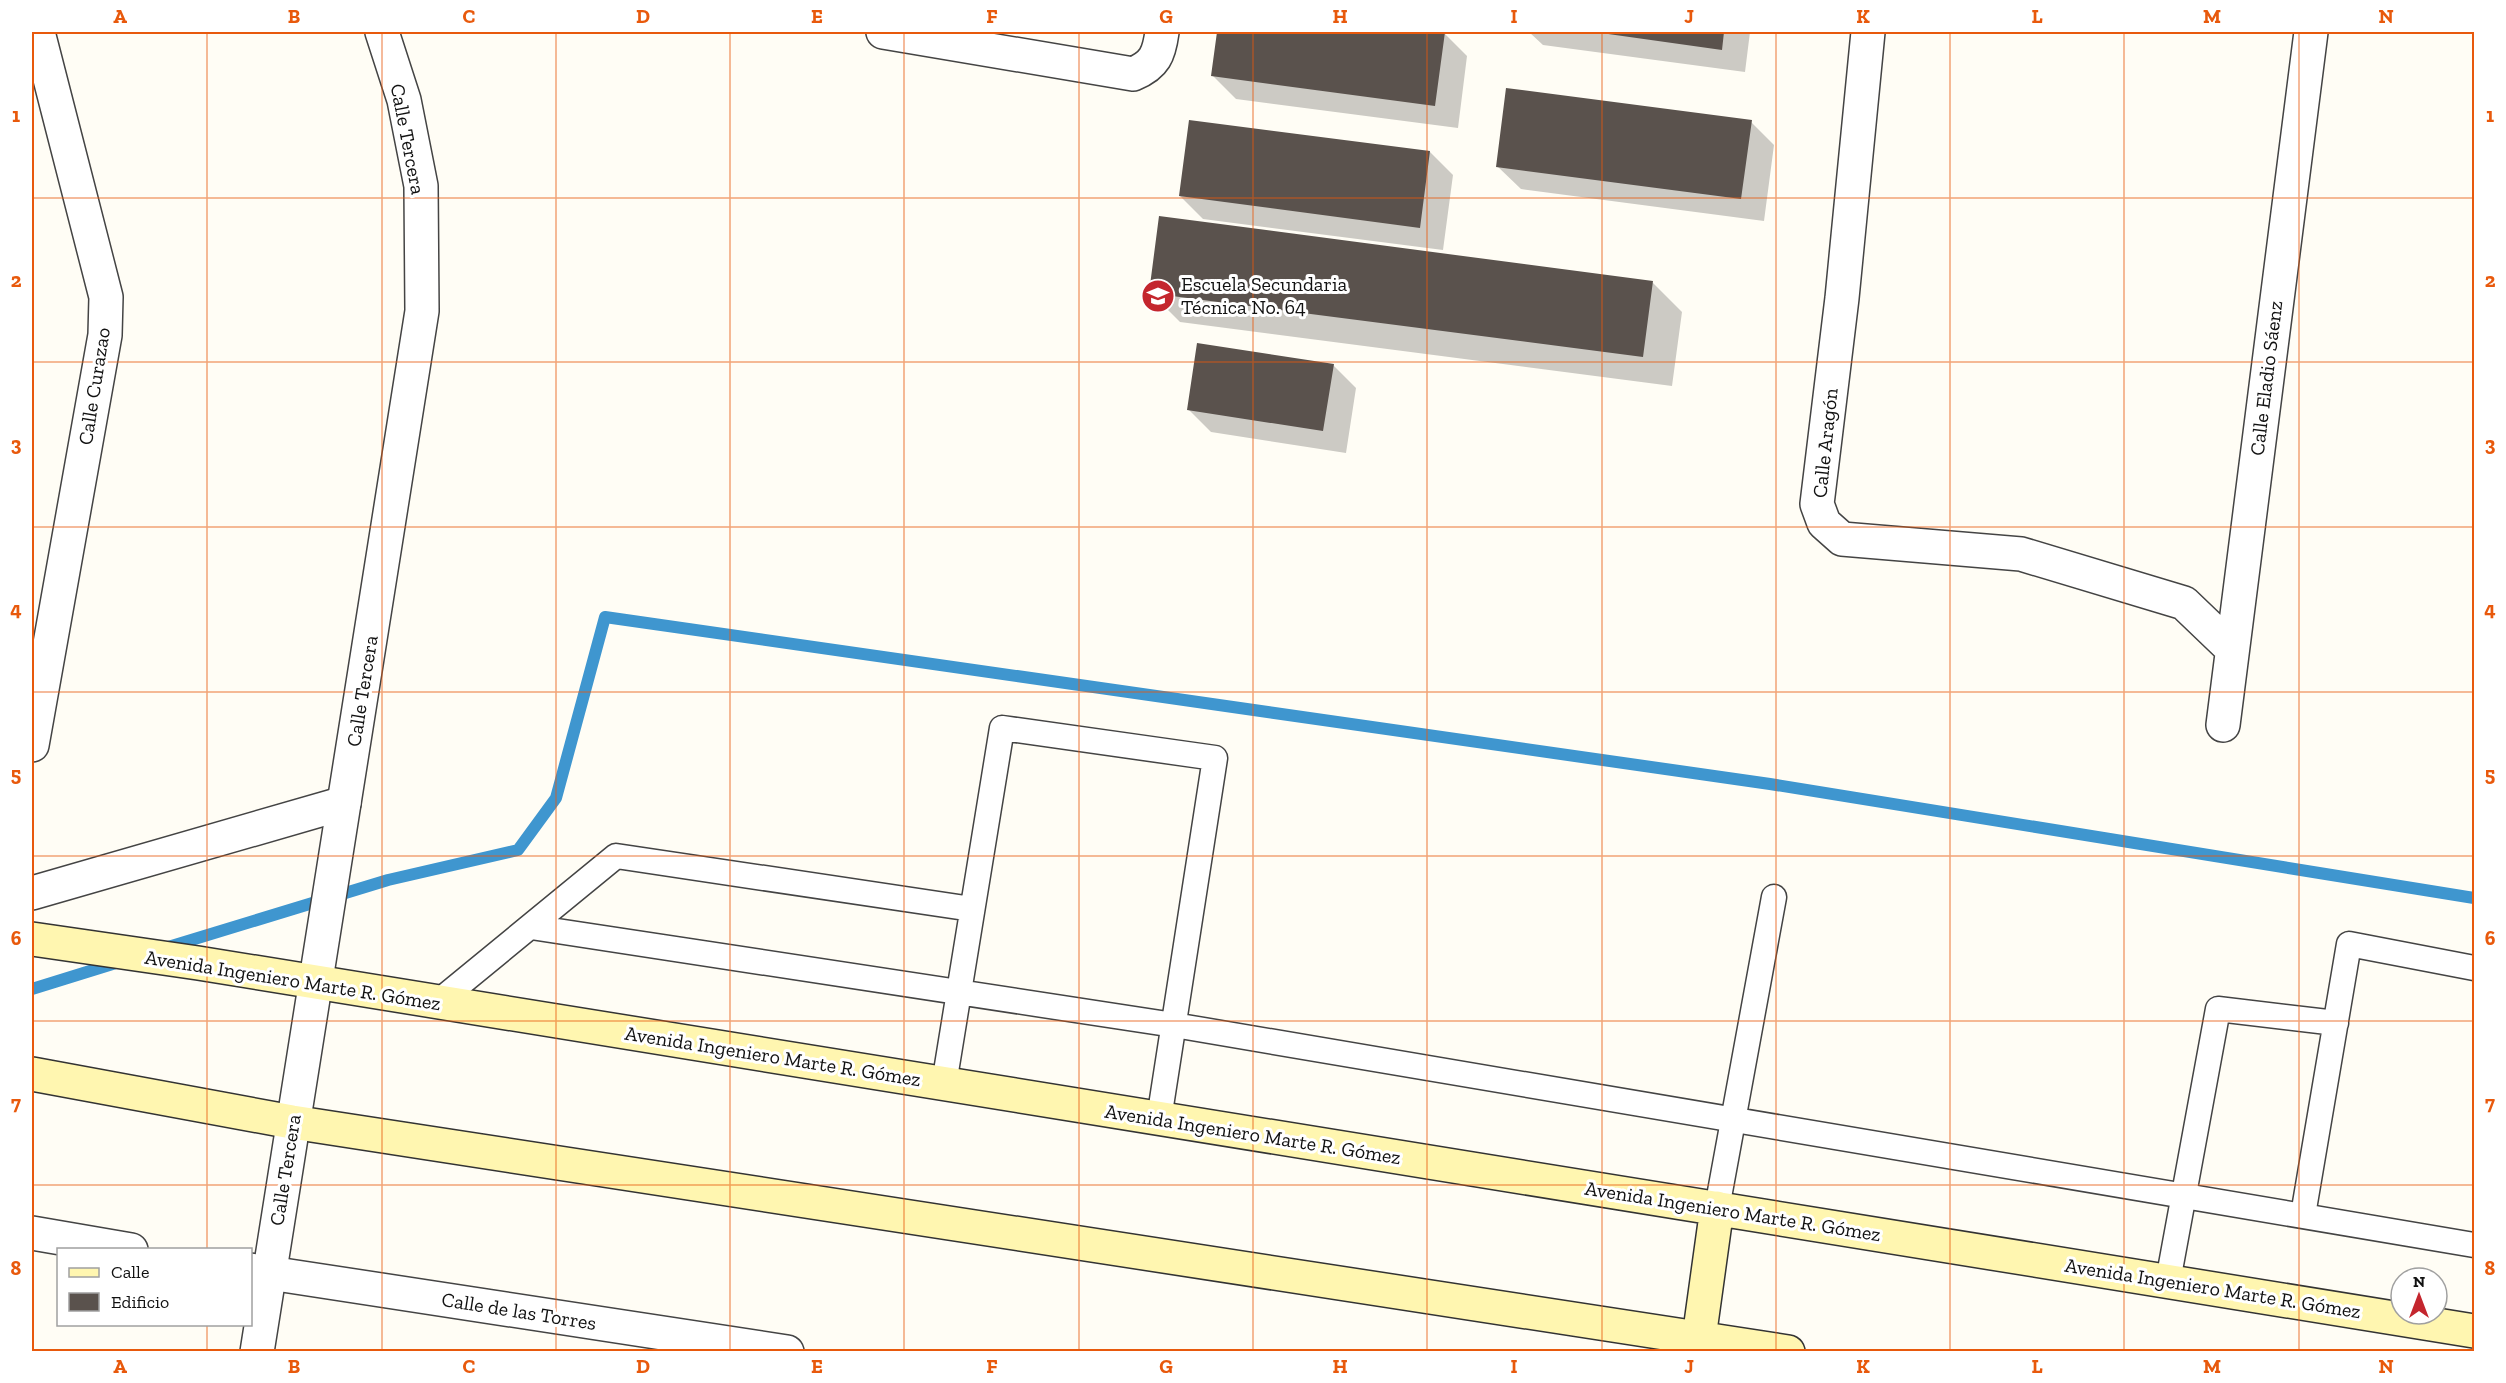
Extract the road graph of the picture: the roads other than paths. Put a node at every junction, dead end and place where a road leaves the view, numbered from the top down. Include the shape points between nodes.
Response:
1 (38, 32) edge
2 (382, 32) edge
3 (883, 32) edge
4 (1162, 32) edge
5 (1868, 32) edge
6 (2311, 32) edge
7 (2232, 649) junction
8 (2223, 725) dead end
9 (32, 745) edge
10 (344, 803) junction
11 (32, 893) edge
12 (1774, 897) dead end
13 (972, 909) junction
14 (531, 927) junction
15 (32, 939) edge
16 (2475, 968) edge
17 (315, 982) junction
18 (960, 991) junction
19 (438, 1002) junction
20 (2336, 1023) junction
21 (1174, 1026) junction
22 (32, 1074) edge
23 (944, 1084) junction
24 (1159, 1119) junction
25 (1733, 1119) junction
26 (292, 1122) junction
27 (2183, 1195) junction
28 (1717, 1208) junction
29 (2303, 1215) junction
30 (32, 1233) edge
31 (2475, 1245) edge
32 (119, 1248) edge
33 (260, 1271) edge
34 (2168, 1281) junction
35 (2475, 1330) edge
36 (1699, 1338) junction
37 (258, 1352) edge
38 (788, 1352) edge
39 (1788, 1352) edge

1 - 9 street, Calle Curazao via 106,297 105,335
2 - 10 street, Calle Tercera via 404,100 421,186 423,311
3 - 4 street via 1133,74 1149,68 1160,49
5 - 7 street, Calle Aragón via 1817,504 1824,523 1842,539 2021,554 2163,596 2184,603
6 - 7 street, Calle Eladio Sáenz
7 - 8 street, Calle Eladio Sáenz
10 - 11 street
10 - 17 street, Calle Tercera
12 - 25 lane
13 - 14 lane via 616,856
13 - 18 lane
13 - 21 lane via 1002,728 1215,758
14 - 18 lane
14 - 19 lane
15 - 17 main road, Avenida Ingeniero Marte R. Gómez
16 - 20 lane via 2349,944
17 - 19 main road, Avenida Ingeniero Marte R. Gómez
17 - 26 street, Calle Tercera
18 - 21 lane
18 - 23 lane
19 - 23 main road, Avenida Ingeniero Marte R. Gómez
20 - 27 lane via 2218,1009
20 - 29 lane
21 - 24 lane
21 - 25 lane
22 - 26 main road
23 - 24 main road, Avenida Ingeniero Marte R. Gómez
24 - 28 main road, Avenida Ingeniero Marte R. Gómez
25 - 27 lane
25 - 28 lane
26 - 33 street, Calle Tercera
26 - 36 main road
27 - 29 lane
27 - 34 lane
28 - 34 main road, Avenida Ingeniero Marte R. Gómez
28 - 36 main road
29 - 31 lane
30 - 32 street
33 - 37 street, Calle Tercera
33 - 38 street, Calle de las Torres
34 - 35 main road, Avenida Ingeniero Marte R. Gómez
36 - 39 main road

